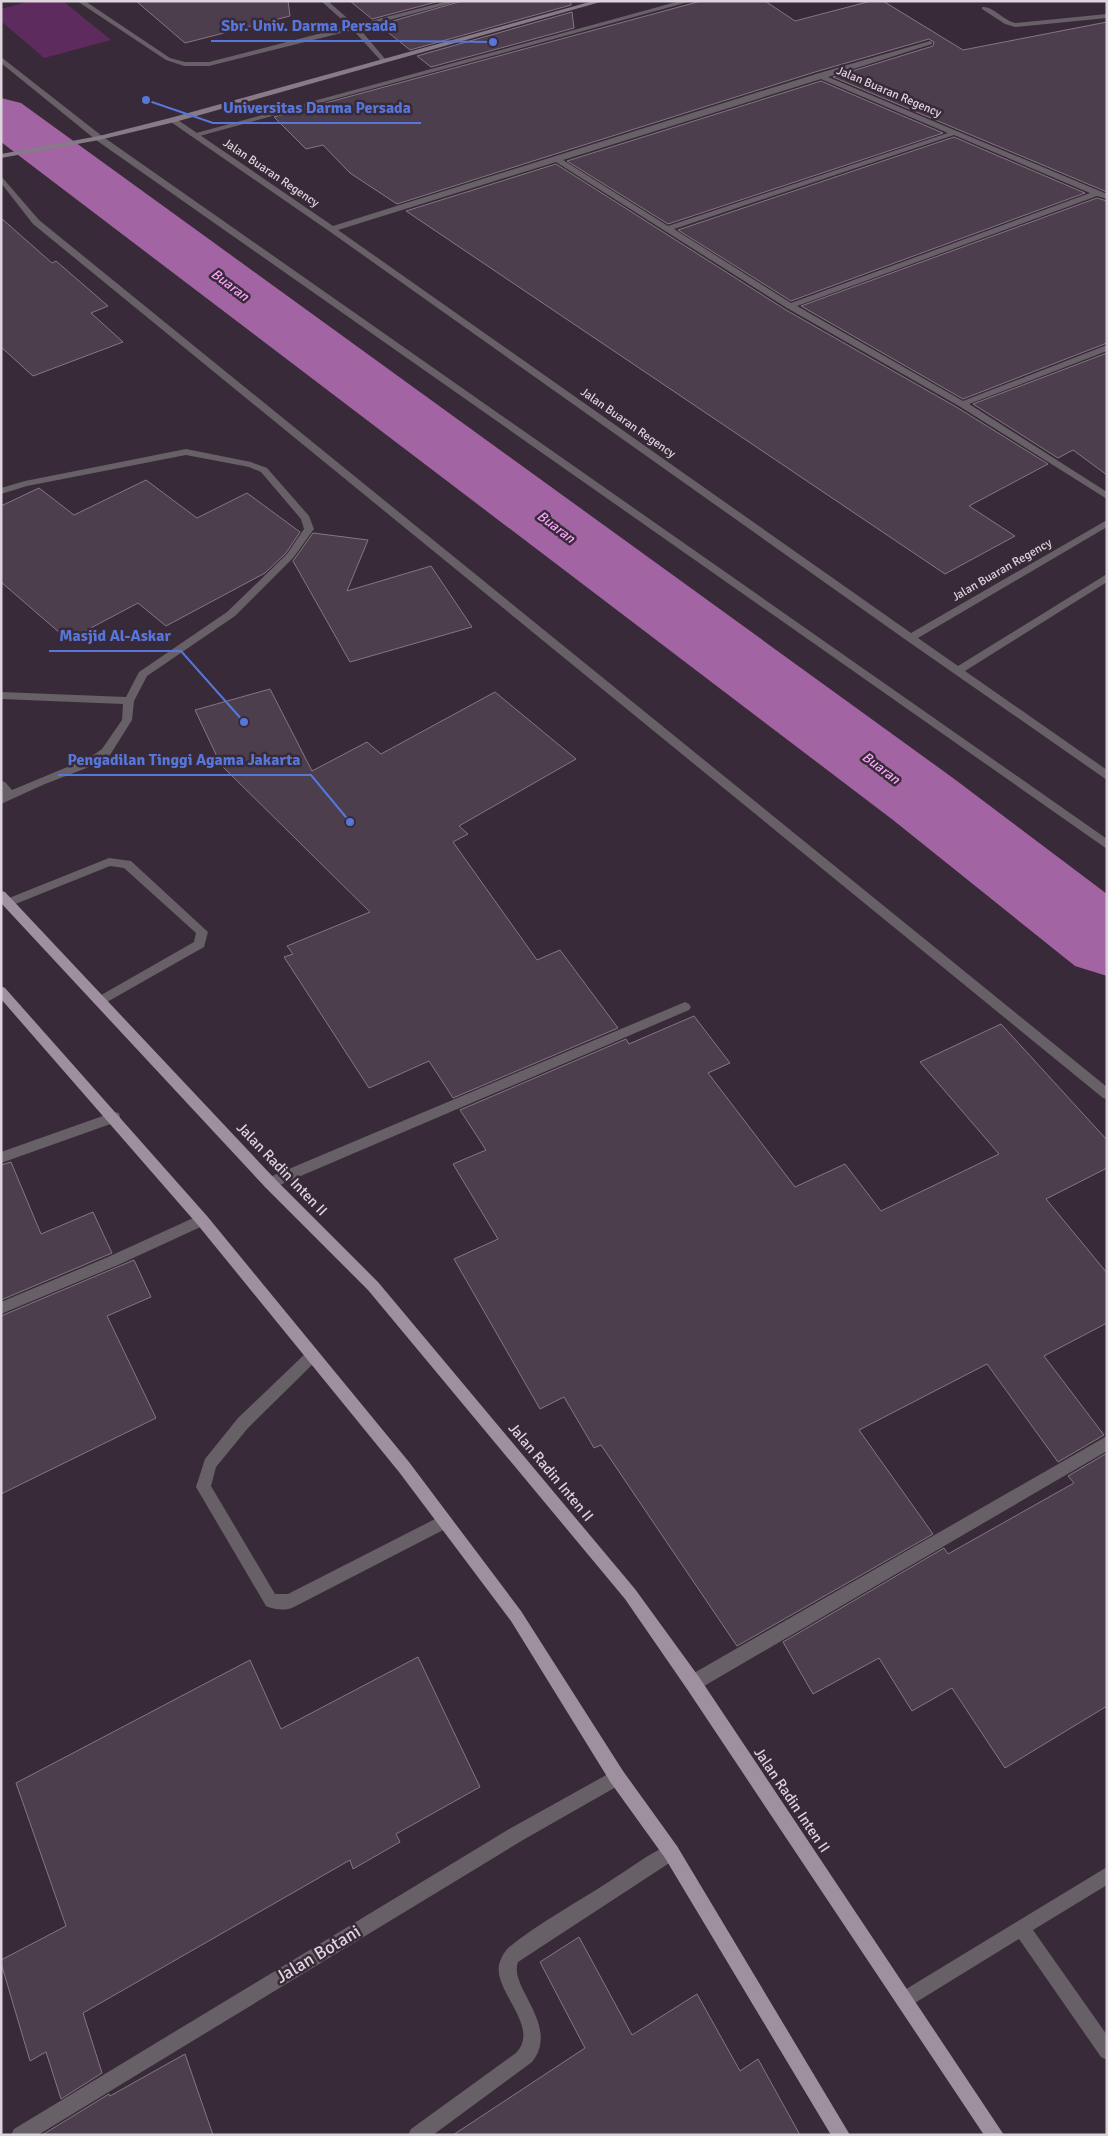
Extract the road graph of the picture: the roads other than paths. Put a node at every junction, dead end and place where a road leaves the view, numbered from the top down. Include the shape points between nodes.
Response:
1 (80, 1) edge
2 (324, 1) edge
3 (457, 1) edge
4 (601, 1) edge
5 (688, 1) edge
6 (984, 8) dead end
7 (1107, 16) edge
8 (354, 27) junction
9 (930, 43) dead end
10 (1, 59) edge
11 (384, 61) junction
12 (820, 76) junction
13 (172, 120) junction
14 (954, 133) junction
15 (193, 136) junction
16 (99, 138) junction
17 (2, 156) edge
18 (557, 160) junction
19 (1, 178) edge
20 (1097, 193) junction
21 (1107, 197) edge
22 (332, 228) junction
23 (666, 229) junction
24 (790, 306) junction
25 (1107, 348) edge
26 (962, 404) junction
27 (1, 491) edge
28 (1107, 496) edge
29 (1107, 523) edge
30 (1107, 577) edge
31 (910, 638) junction
32 (958, 671) junction
33 (1, 696) edge
34 (129, 701) junction
35 (1107, 776) edge
36 (1, 785) edge
37 (5, 798) edge
38 (1107, 845) edge
39 (5, 899) edge
40 (1, 991) edge
41 (100, 1001) junction
42 (685, 1007) dead end
43 (1107, 1094) edge
44 (114, 1117) junction
45 (1, 1158) edge
46 (270, 1183) junction
47 (202, 1220) junction
48 (1, 1308) edge
49 (312, 1356) junction
50 (1107, 1443) edge
51 (444, 1522) junction
52 (693, 1683) junction
53 (617, 1777) junction
54 (671, 1852) junction
55 (1107, 1875) edge
56 (1021, 1928) junction
57 (904, 2000) junction
58 (1107, 2051) edge
59 (20, 2135) edge
60 (417, 2135) edge
61 (841, 2135) edge
62 (995, 2135) edge

1 - 8 street via 168,59 184,64 209,64
2 - 8 street
3 - 8 street
4 - 11 street
5 - 15 street
6 - 7 street via 1015,25
8 - 11 street
9 - 12 street
10 - 16 street
11 - 13 street
12 - 14 street, Jalan Buaran Regency
12 - 18 street, Jalan Buaran Regency
13 - 15 street, Jalan Buaran Regency
13 - 16 street
14 - 20 street, Jalan Buaran Regency
14 - 23 street, Jalan Buaran Regency
15 - 22 street, Jalan Buaran Regency
16 - 17 street
16 - 38 street
18 - 22 street, Jalan Buaran Regency
18 - 23 street
19 - 43 street via 36,222
20 - 21 street, Jalan Buaran Regency
20 - 24 street
22 - 31 street, Jalan Buaran Regency
23 - 24 street
24 - 26 street
25 - 26 street
26 - 28 street
27 - 34 street via 186,452 259,467 306,518 309,529 290,556 231,614 143,674
29 - 31 street, Jalan Buaran Regency
30 - 32 street
31 - 32 street, Jalan Buaran Regency
32 - 35 street, Jalan Buaran Regency
33 - 34 street
34 - 37 street via 127,720 106,752 93,761
36 - 37 street
39 - 41 main road, Jalan Radin Inten II
39 - 41 street via 109,862 128,864 202,932 200,944
40 - 44 main road
41 - 46 main road, Jalan Radin Inten II
42 - 46 street
44 - 45 street
44 - 47 main road
46 - 52 main road, Jalan Radin Inten II via 373,1286 630,1594
47 - 48 street
47 - 49 main road
49 - 51 main road via 404,1467
49 - 51 street via 243,1424 210,1464 203,1488 271,1601 289,1602
50 - 52 street
51 - 53 main road via 516,1616
52 - 57 main road, Jalan Radin Inten II
53 - 54 main road
53 - 59 street, Jalan Botani via 517,1834
54 - 60 street via 512,1956 508,1974 531,2030 530,2051
54 - 61 main road
55 - 56 street
56 - 57 street
56 - 58 street
57 - 62 main road, Jalan Radin Inten II

